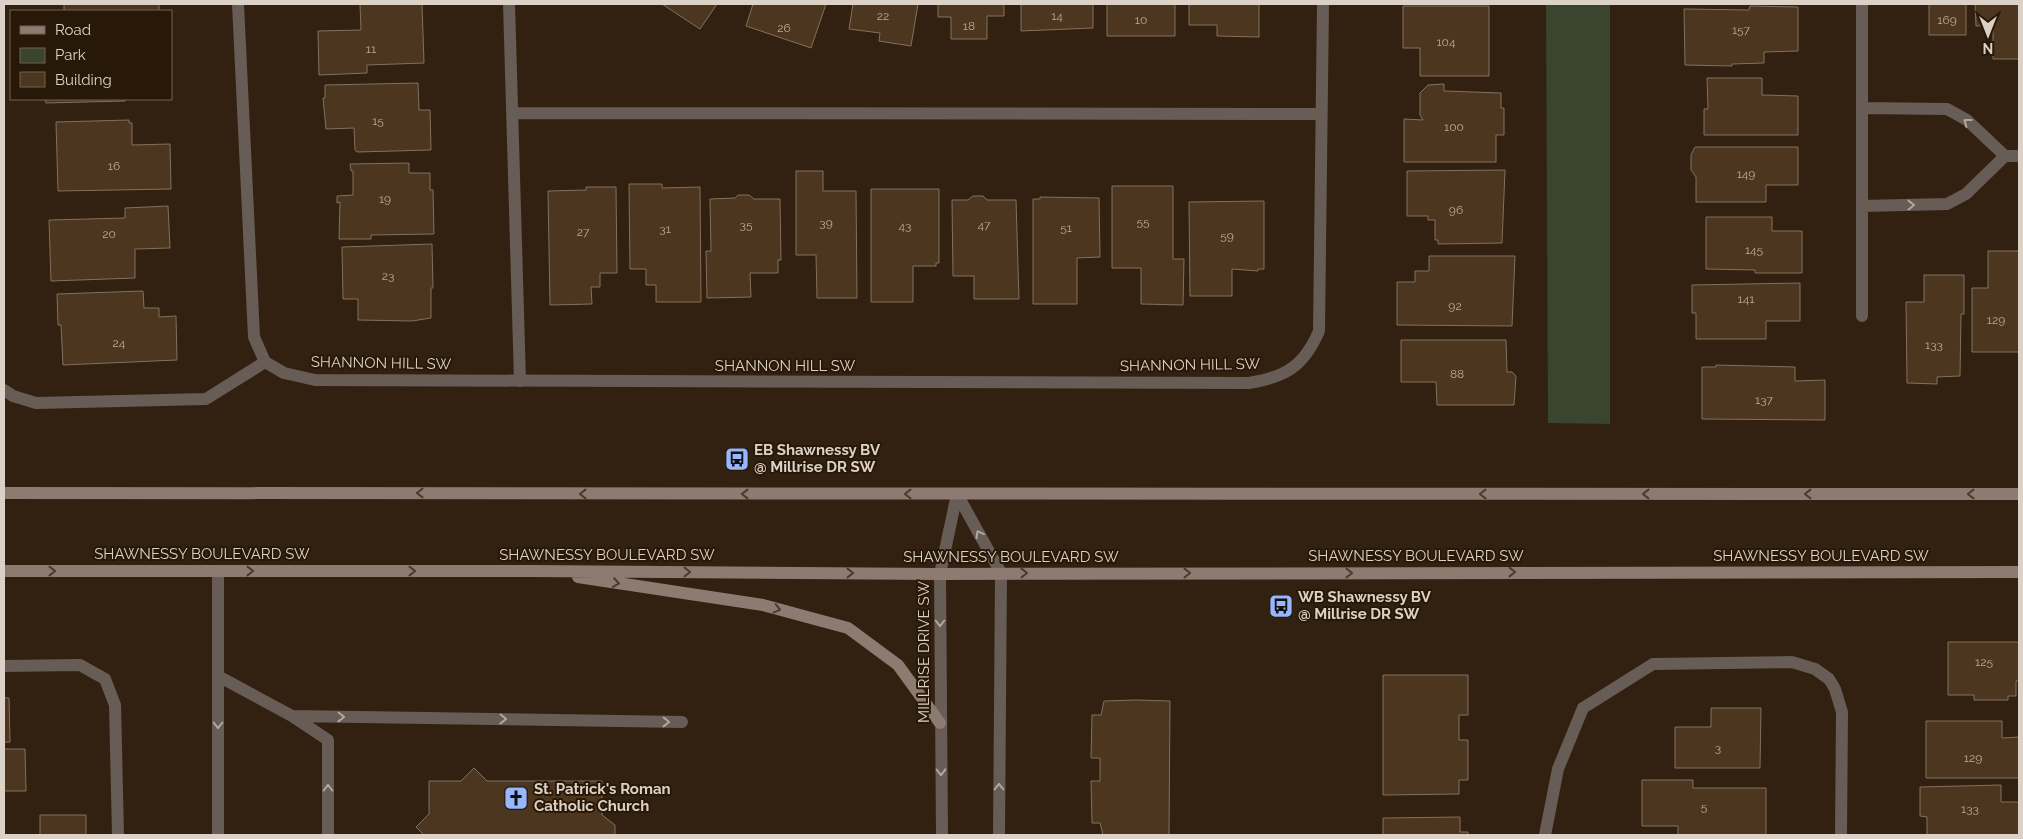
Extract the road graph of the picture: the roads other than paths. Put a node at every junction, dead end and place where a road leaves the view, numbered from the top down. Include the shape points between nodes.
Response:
1 (238, 4) edge
2 (509, 4) edge
3 (1323, 4) edge
4 (1862, 4) edge
5 (1862, 108) junction
6 (514, 113) junction
7 (1321, 114) junction
8 (2005, 156) junction
9 (2019, 156) edge
10 (1862, 206) junction
11 (1862, 316) dead end
12 (265, 362) junction
13 (520, 381) junction
14 (4, 390) edge
15 (4, 484) edge
16 (4, 493) edge
17 (40, 493) junction
18 (957, 494) junction
19 (2019, 494) edge
20 (4, 571) edge
21 (218, 571) junction
22 (533, 571) junction
23 (2019, 572) edge
24 (1001, 573) junction
25 (940, 574) junction
26 (4, 666) edge
27 (218, 676) junction
28 (292, 716) junction
29 (682, 722) dead end
30 (940, 723) junction
31 (118, 835) edge
32 (218, 835) edge
33 (328, 835) edge
34 (942, 835) edge
35 (999, 835) edge
36 (1545, 835) edge
37 (1841, 835) edge

1 - 12 street via 254,337
2 - 6 street
3 - 7 street, SHANNON HILL SW
4 - 5 street
8 -> 5 street via 1967,120 1947,109
5 - 10 street
6 - 7 street
6 - 13 street
7 - 13 street, SHANNON HILL SW via 1319,331 1311,352 1294,367 1269,379 1249,383
8 - 9 street
10 -> 8 street via 1947,204 1966,194
10 - 11 street
12 - 13 street, SHANNON HILL SW via 284,373 315,380
12 - 14 street via 206,399 36,403
15 - 17 main road
16 - 17 main road
18 -> 17 main road
19 -> 18 main road
24 -> 18 street
18 - 25 street, MILLRISE DRIVE SW
20 -> 21 main road, SHAWNESSY BOULEVARD SW
21 -> 22 main road, SHAWNESSY BOULEVARD SW
21 - 27 street
22 -> 25 main road, SHAWNESSY BOULEVARD SW
22 -> 30 main road via 762,605 848,628 898,666
24 -> 23 main road, SHAWNESSY BOULEVARD SW
24 - 25 main road, SHAWNESSY BOULEVARD SW
35 -> 24 street
25 -> 30 street, MILLRISE DRIVE SW
26 - 31 street via 80,666 105,679 116,705
27 - 28 street
27 -> 32 street
28 -> 29 street
33 -> 28 street via 328,740
30 -> 34 street, MILLRISE DRIVE SW
36 - 37 street via 1558,769 1582,708 1653,664 1792,662 1815,669 1829,679 1842,712

